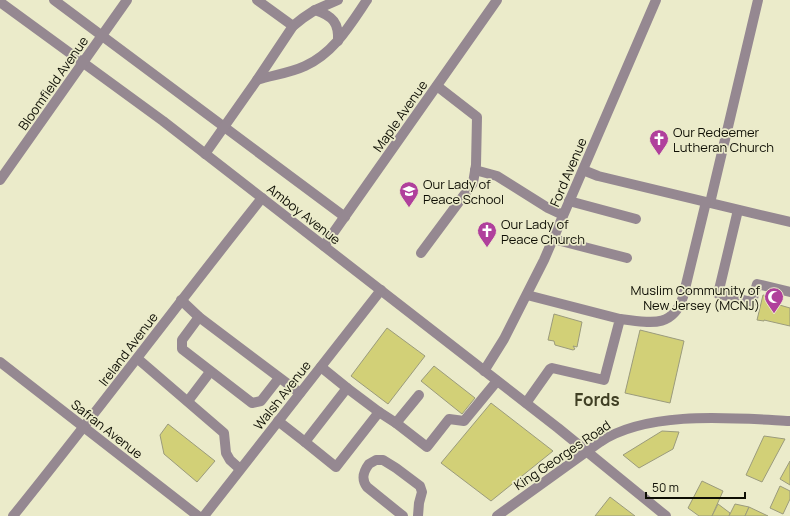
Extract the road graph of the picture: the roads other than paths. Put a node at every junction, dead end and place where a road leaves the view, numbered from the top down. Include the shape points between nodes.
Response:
1 (54, 0) edge
2 (127, 0) edge
3 (257, 0) edge
4 (338, 0) edge
5 (367, 0) edge
6 (497, 0) edge
7 (656, 0) edge
8 (758, 0) edge
9 (0, 2) edge
10 (315, 10) junction
11 (293, 26) junction
12 (102, 36) junction
13 (338, 41) junction
14 (83, 62) junction
15 (258, 80) junction
16 (437, 86) junction
17 (224, 127) junction
18 (205, 154) junction
19 (475, 170) junction
20 (583, 170) junction
21 (0, 180) edge
22 (262, 198) junction
23 (570, 201) junction
24 (708, 202) junction
25 (738, 210) junction
26 (563, 215) junction
27 (345, 217) junction
28 (636, 219) dead end
29 (790, 222) edge
30 (553, 240) junction
31 (324, 246) junction
32 (422, 253) dead end
33 (627, 258) dead end
34 (381, 290) junction
35 (790, 292) edge
36 (526, 295) junction
37 (181, 300) junction
38 (199, 317) junction
39 (620, 319) junction
40 (138, 359) junction
41 (0, 362) edge
42 (321, 367) junction
43 (484, 370) junction
44 (210, 372) junction
45 (279, 378) junction
46 (497, 380) junction
47 (347, 388) junction
48 (300, 393) junction
49 (419, 395) dead end
50 (188, 401) junction
51 (526, 403) junction
52 (378, 412) junction
53 (278, 420) junction
54 (790, 421) edge
55 (396, 423) junction
56 (84, 428) junction
57 (305, 442) junction
58 (587, 452) junction
59 (240, 469) junction
60 (13, 516) edge
61 (198, 516) edge
62 (204, 516) edge
63 (403, 516) edge
64 (418, 516) edge
65 (497, 516) edge
66 (666, 516) edge

1 - 12 street, Amboy Avenue
2 - 12 street, Bloomfield Avenue
3 - 11 street
4 - 10 street
5 - 13 street
6 - 16 street, Maple Avenue
7 - 20 street, Ford Avenue
8 - 24 street
9 - 14 street, Amboy Avenue
10 - 11 street
10 - 13 street via 329,16 337,25
11 - 15 street
12 - 14 street, Bloomfield Avenue
12 - 17 street, Amboy Avenue
13 - 15 street via 331,49 304,66
14 - 18 street, Amboy Avenue
14 - 21 street, Bloomfield Avenue
15 - 17 street
16 - 19 street via 477,117
16 - 27 street, Maple Avenue
17 - 18 street
17 - 27 street, Amboy Avenue
18 - 22 street, Amboy Avenue
19 - 26 street via 497,176
19 - 32 street via 473,183
20 - 23 street, Ford Avenue
20 - 24 street via 598,176
22 - 31 street, Amboy Avenue
22 - 37 street, Ireland Avenue
23 - 26 street, Ford Avenue
23 - 28 street
24 - 25 street
24 - 39 street via 678,310 665,320 654,323
25 - 29 street
25 - 35 street via 718,294 752,302 757,284
26 - 30 street, Ford Avenue
27 - 31 street, Maple Avenue
30 - 33 street
30 - 36 street, Ford Avenue
31 - 34 street, Amboy Avenue
34 - 42 street, Walsh Avenue
34 - 43 street, Amboy Avenue
36 - 39 street
36 - 43 street, Ford Avenue via 504,339
37 - 38 street
37 - 40 street, Ireland Avenue
38 - 44 street via 182,340 182,349
38 - 45 street
39 - 51 street via 604,380 552,368
40 - 50 street
40 - 56 street, Ireland Avenue
41 - 56 street, Safran Avenue
42 - 47 street
42 - 48 street, Walsh Avenue
43 - 46 street, Amboy Avenue
44 - 45 street via 252,403 261,401
44 - 50 street
45 - 48 street
46 - 51 street, Amboy Avenue
46 - 55 street via 464,421 449,419 427,447
47 - 52 street
47 - 57 street
48 - 53 street, Walsh Avenue
49 - 55 street
50 - 59 street via 224,433 226,453
51 - 58 street, Amboy Avenue
52 - 55 street
52 - 57 street via 336,466
53 - 57 street
53 - 59 street, Walsh Avenue
54 - 58 street, King Georges Road via 657,421 618,432
56 - 60 street, Ireland Avenue
56 - 61 street, Safran Avenue
58 - 65 street, King Georges Road
58 - 66 street, Amboy Avenue
59 - 62 street, Walsh Avenue
63 - 64 street via 363,482 363,475 369,464 376,460 383,460 420,486 422,492

